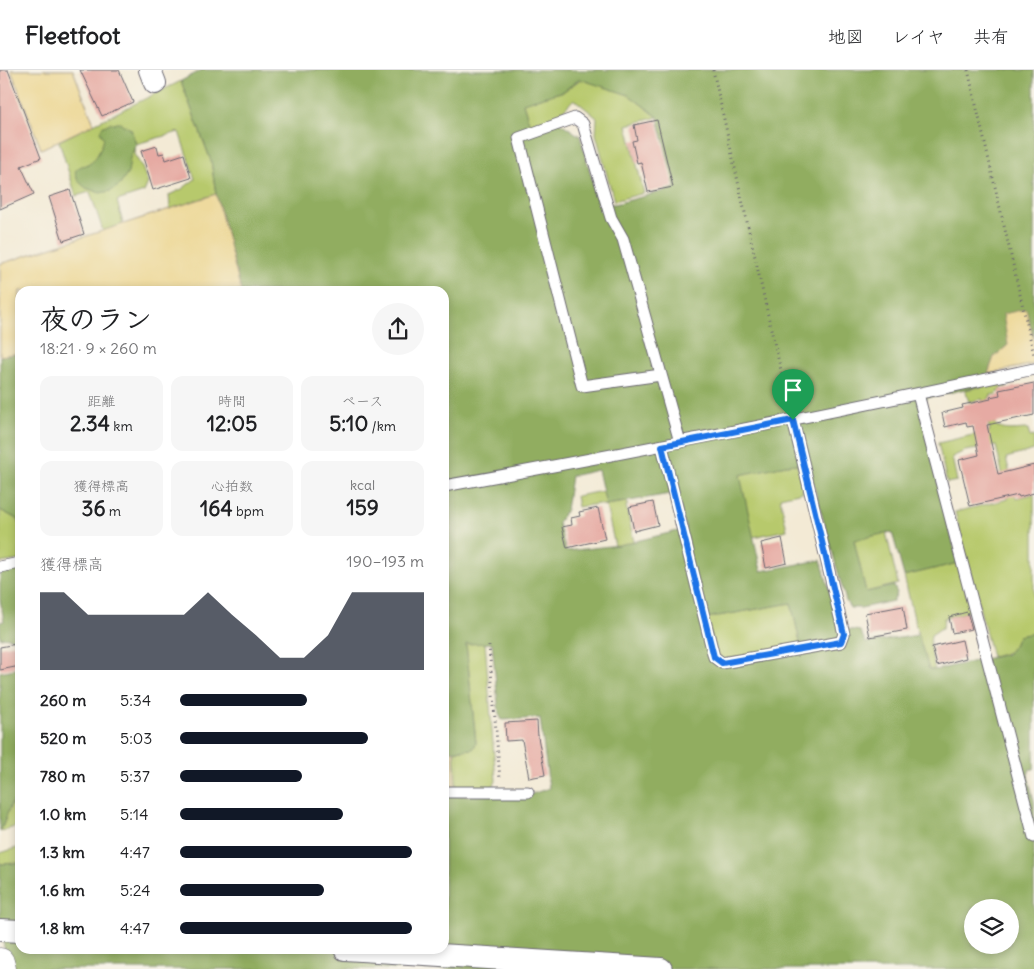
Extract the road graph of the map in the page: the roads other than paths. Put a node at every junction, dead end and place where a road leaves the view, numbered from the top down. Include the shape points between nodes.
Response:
1 (1034, 369) edge
2 (661, 375) junction
3 (918, 394) junction
4 (793, 420) junction
5 (680, 442) junction
6 (662, 446) junction
7 (449, 485) edge
8 (15, 564) edge
9 (0, 568) edge
10 (449, 792) edge
11 (528, 792) dead end
12 (1034, 837) edge
13 (0, 930) edge
14 (15, 931) edge
15 (449, 954) edge
16 (0, 962) edge
17 (2, 969) edge
18 (662, 969) edge

1 - 3 lane
2 - 2 lane via 623,239 610,218 583,124 575,118 518,138 582,386
2 - 5 lane
3 - 4 lane
3 - 12 lane
4 - 5 lane
4 - 6 lane via 844,634 841,642 722,663 714,657
5 - 6 lane
6 - 7 lane
8 - 9 lane
10 - 11 lane
13 - 14 street
15 - 18 street
16 - 17 street

